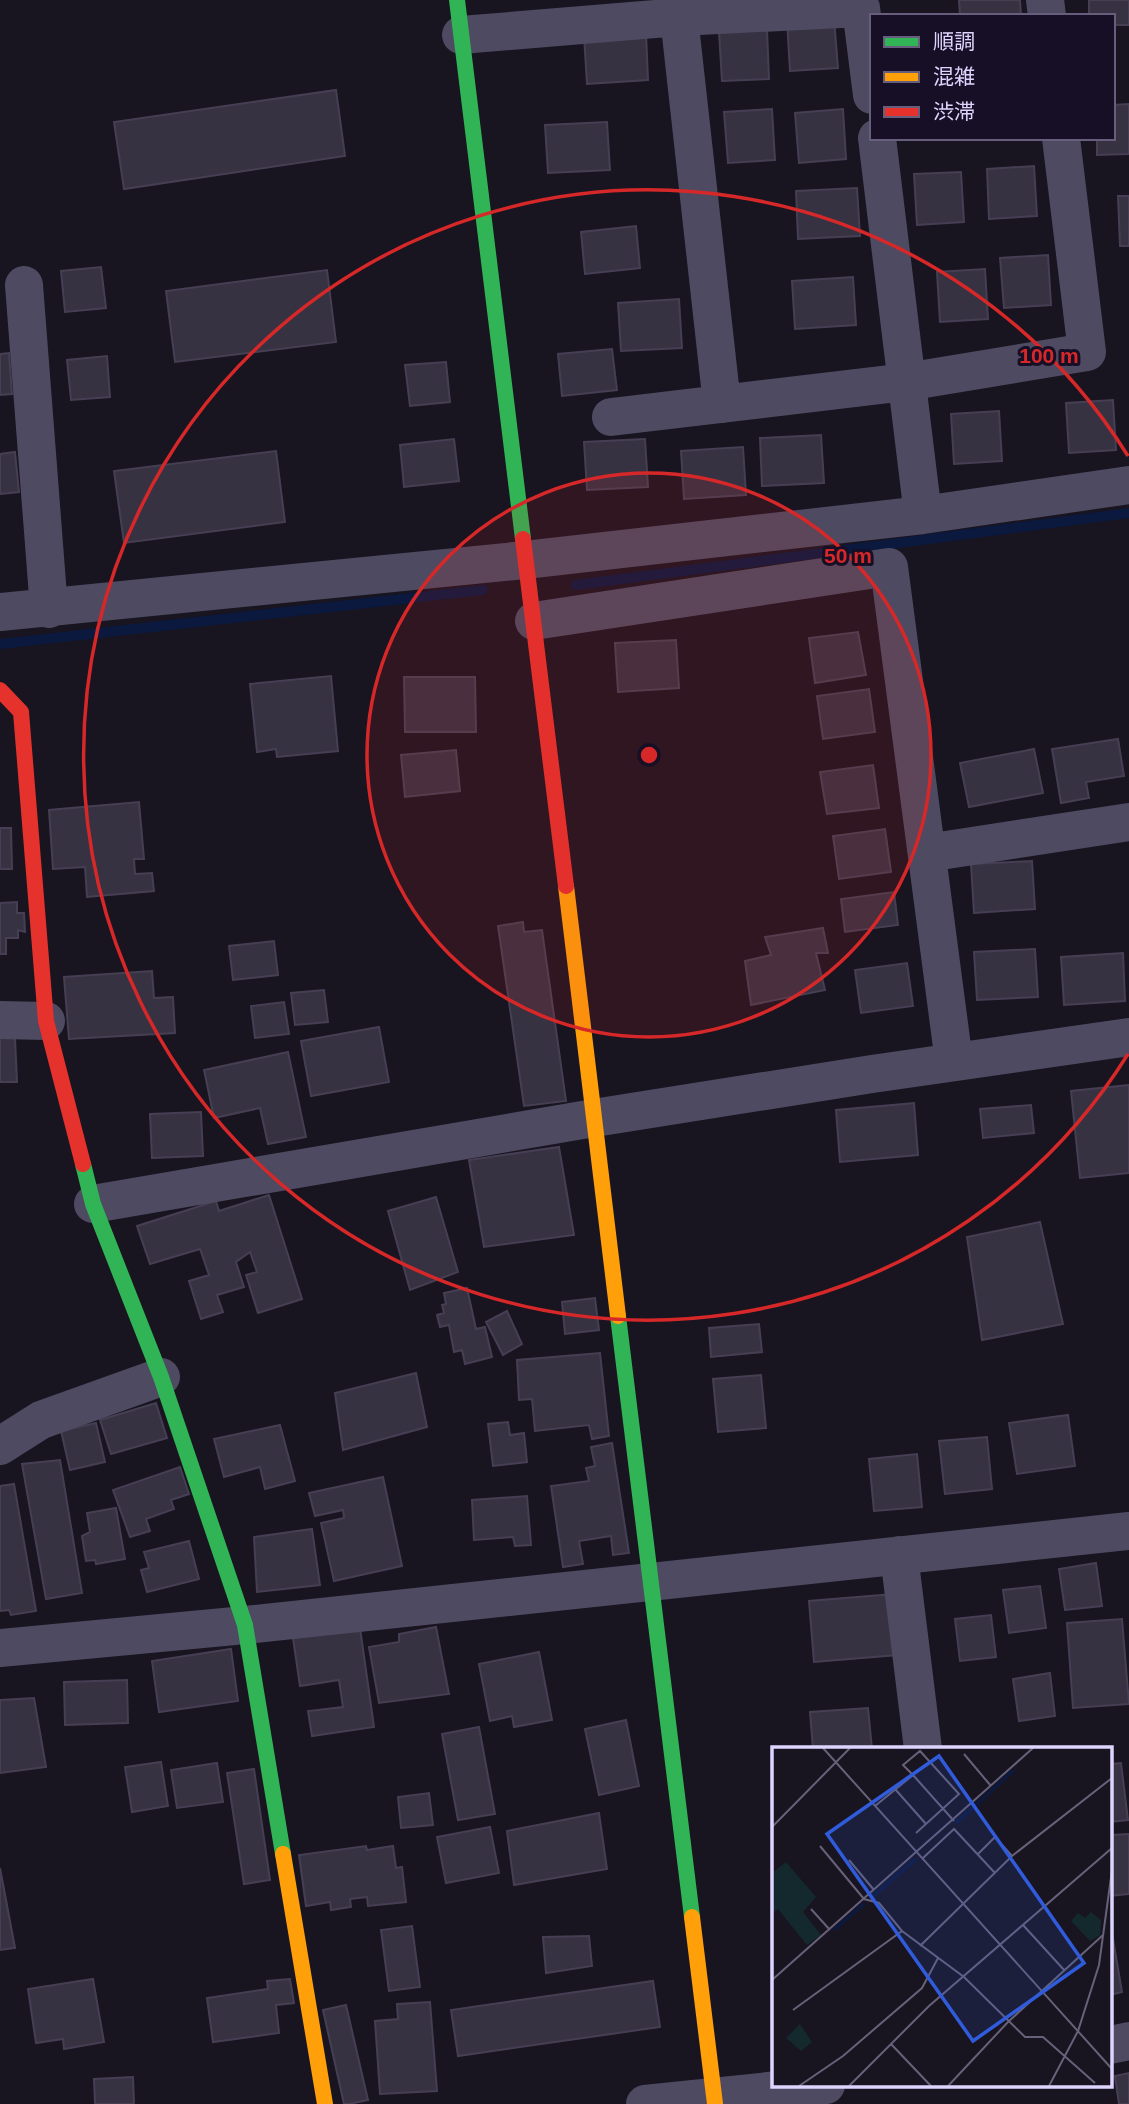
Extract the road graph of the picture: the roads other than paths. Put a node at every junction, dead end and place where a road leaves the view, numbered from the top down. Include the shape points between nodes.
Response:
1 (861, 4) edge
2 (459, 17) edge
3 (678, 17) junction
4 (870, 78) edge
5 (877, 140) edge
6 (1061, 140) edge
7 (24, 285) dead end
8 (906, 382) junction
9 (722, 404) junction
10 (611, 417) dead end
11 (1129, 485) edge
12 (923, 515) junction
13 (526, 560) junction
14 (49, 609) junction
15 (0, 612) edge
16 (534, 621) junction
17 (0, 690) edge
18 (1129, 822) edge
19 (927, 853) junction
20 (0, 1020) edge
21 (46, 1020) junction
22 (1129, 1037) edge
23 (954, 1062) junction
24 (594, 1118) junction
25 (93, 1204) junction
26 (161, 1377) junction
27 (0, 1446) edge
28 (1129, 1531) edge
29 (900, 1555) junction
30 (651, 1581) junction
31 (245, 1625) junction
32 (0, 1648) edge
33 (923, 1747) edge
34 (819, 2086) edge
35 (714, 2100) edge
36 (325, 2104) edge
37 (645, 2104) edge

1 - 3 street
1 - 4 street
2 - 3 street
2 - 13 street
3 - 9 street
5 - 8 street
6 - 8 street via 1087,352
7 - 14 street
8 - 9 street
8 - 12 street
9 - 10 street
11 - 12 street
12 - 13 street
13 - 14 street
13 - 16 street
14 - 15 street
16 - 19 street via 889,567
16 - 24 street
17 - 21 street via 21,712
18 - 19 street
19 - 23 street
20 - 21 street
21 - 25 street
22 - 23 street
23 - 24 street
24 - 25 street
24 - 30 street
25 - 26 street
26 - 27 street via 41,1420
26 - 31 street
28 - 29 street
29 - 30 street
29 - 33 street
30 - 31 street
30 - 35 street
31 - 32 street
31 - 36 street
34 - 35 street
35 - 37 street

